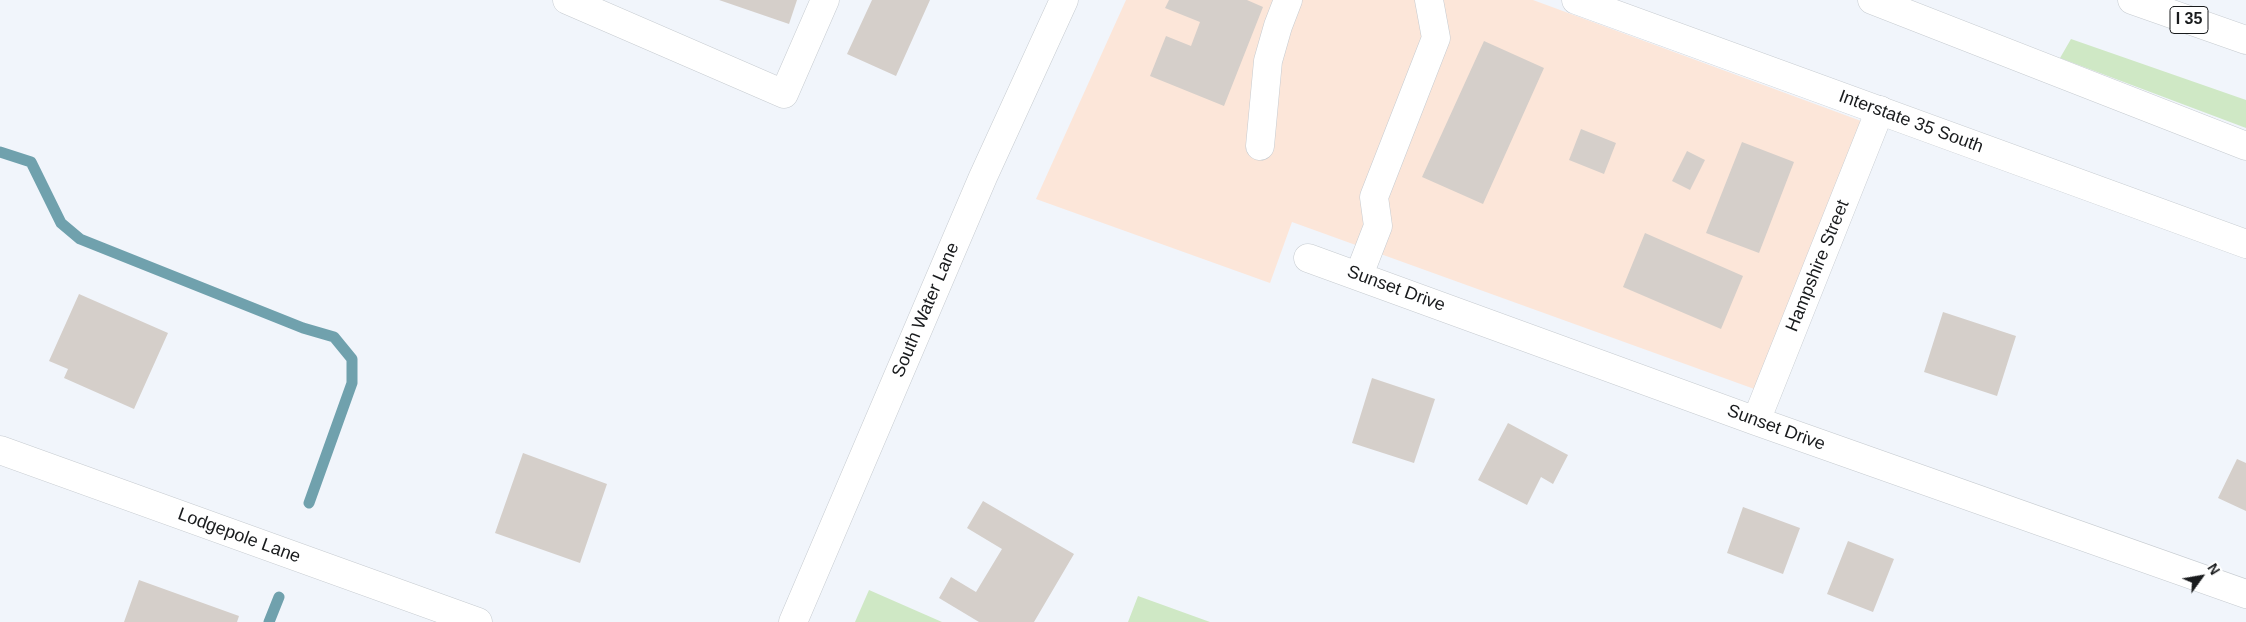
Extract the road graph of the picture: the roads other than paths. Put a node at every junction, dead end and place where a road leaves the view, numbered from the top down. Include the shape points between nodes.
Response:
1 (567, 0) edge
2 (826, 0) edge
3 (1064, 0) edge
4 (1288, 0) edge
5 (1429, 0) edge
6 (1576, 0) edge
7 (1872, 0) edge
8 (2132, 0) edge
9 (2246, 40) edge
10 (1880, 110) junction
11 (1260, 146) dead end
12 (2246, 146) edge
13 (2246, 244) edge
14 (1308, 258) dead end
15 (1359, 275) junction
16 (1756, 421) junction
17 (0, 450) edge
18 (2246, 594) edge
19 (478, 622) edge
20 (793, 622) edge

1 - 2 main road via 784,94
3 - 20 main road, South Water Lane via 983,177
4 - 11 main road via 1268,62
5 - 15 main road via 1436,38 1374,197 1378,226
6 - 10 main road, Interstate 35 South
7 - 12 main road
8 - 9 main road, I 35
10 - 13 main road, Interstate 35 South
10 - 16 main road, Hampshire Street
14 - 15 main road, Sunset Drive
15 - 16 main road, Sunset Drive
16 - 18 main road, Sunset Drive
17 - 19 main road, Lodgepole Lane

